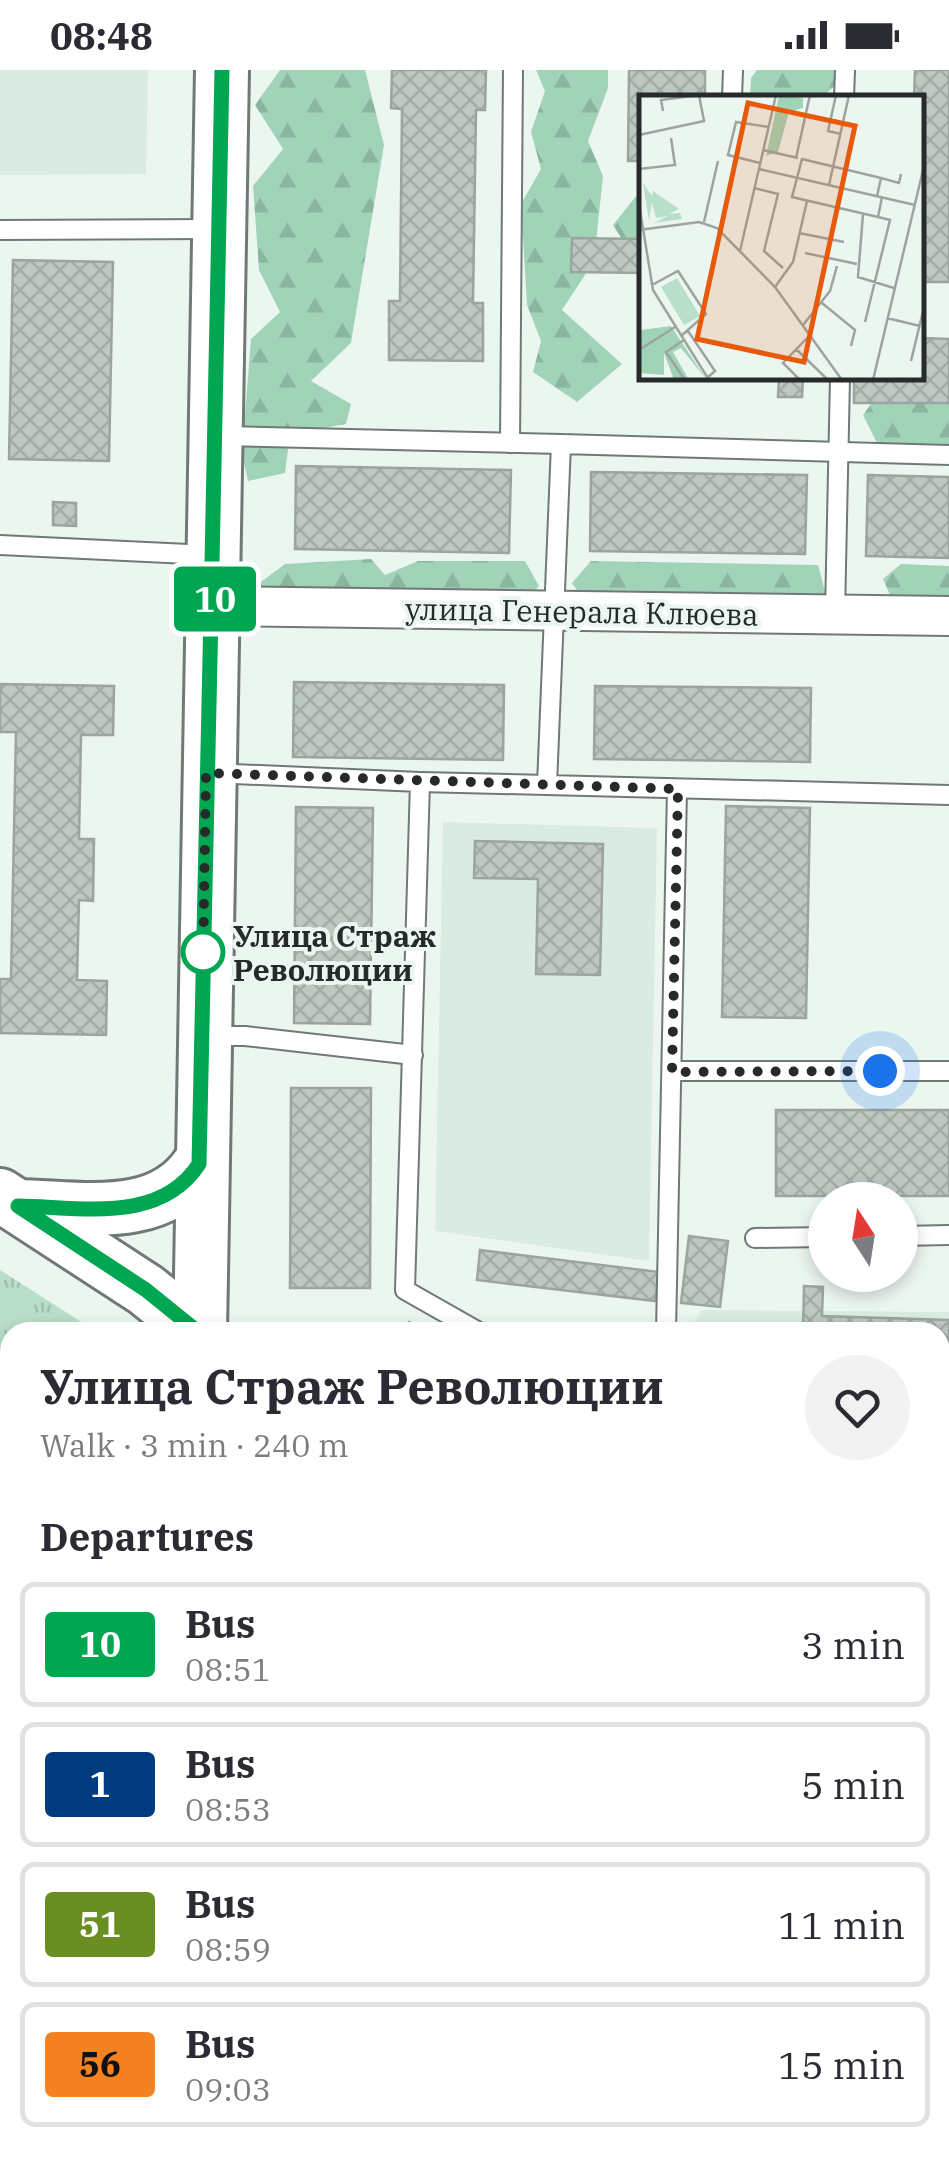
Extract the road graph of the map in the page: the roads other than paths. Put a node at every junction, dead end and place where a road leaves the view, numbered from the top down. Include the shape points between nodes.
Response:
1 (222, 70) edge
2 (513, 70) edge
3 (845, 70) edge
4 (844, 95) edge
5 (220, 229) junction
6 (0, 230) edge
7 (840, 380) edge
8 (216, 436) junction
9 (510, 443) junction
10 (562, 444) junction
11 (839, 452) junction
12 (949, 454) edge
13 (0, 546) edge
14 (215, 581) junction
15 (554, 611) junction
16 (835, 614) junction
17 (949, 616) edge
18 (206, 773) junction
19 (420, 782) junction
20 (547, 785) junction
21 (678, 789) junction
22 (949, 794) edge
23 (202, 1036) junction
24 (413, 1054) junction
25 (949, 1071) edge
26 (672, 1072) junction
27 (199, 1164) junction
28 (9, 1201) edge
29 (949, 1235) edge
30 (918, 1236) edge
31 (808, 1237) edge
32 (755, 1238) dead end
33 (186, 1322) edge
34 (199, 1322) edge
35 (461, 1322) edge
36 (666, 1322) edge

1 - 5 street
2 - 9 lane
3 - 4 lane
5 - 6 lane
5 - 8 street
7 - 11 lane
8 - 9 lane
8 - 14 street
9 - 10 lane
10 - 11 lane
10 - 15 lane
11 - 12 lane
11 - 16 lane
13 - 14 lane
14 - 15 street, улица Генерала Клюева
14 - 18 street
15 - 16 street, улица Генерала Клюева
15 - 20 lane
16 - 17 street, улица Генерала Клюева
18 - 19 lane
18 - 23 street
19 - 20 lane
19 - 24 lane
20 - 21 lane
21 - 22 lane
21 - 26 lane
23 - 24 lane
23 - 27 street
24 - 35 lane via 405,1290
25 - 26 lane
26 - 36 lane
27 - 28 street via 176,1192 143,1205
27 - 34 street
28 - 33 street
29 - 30 lane
31 - 32 lane

